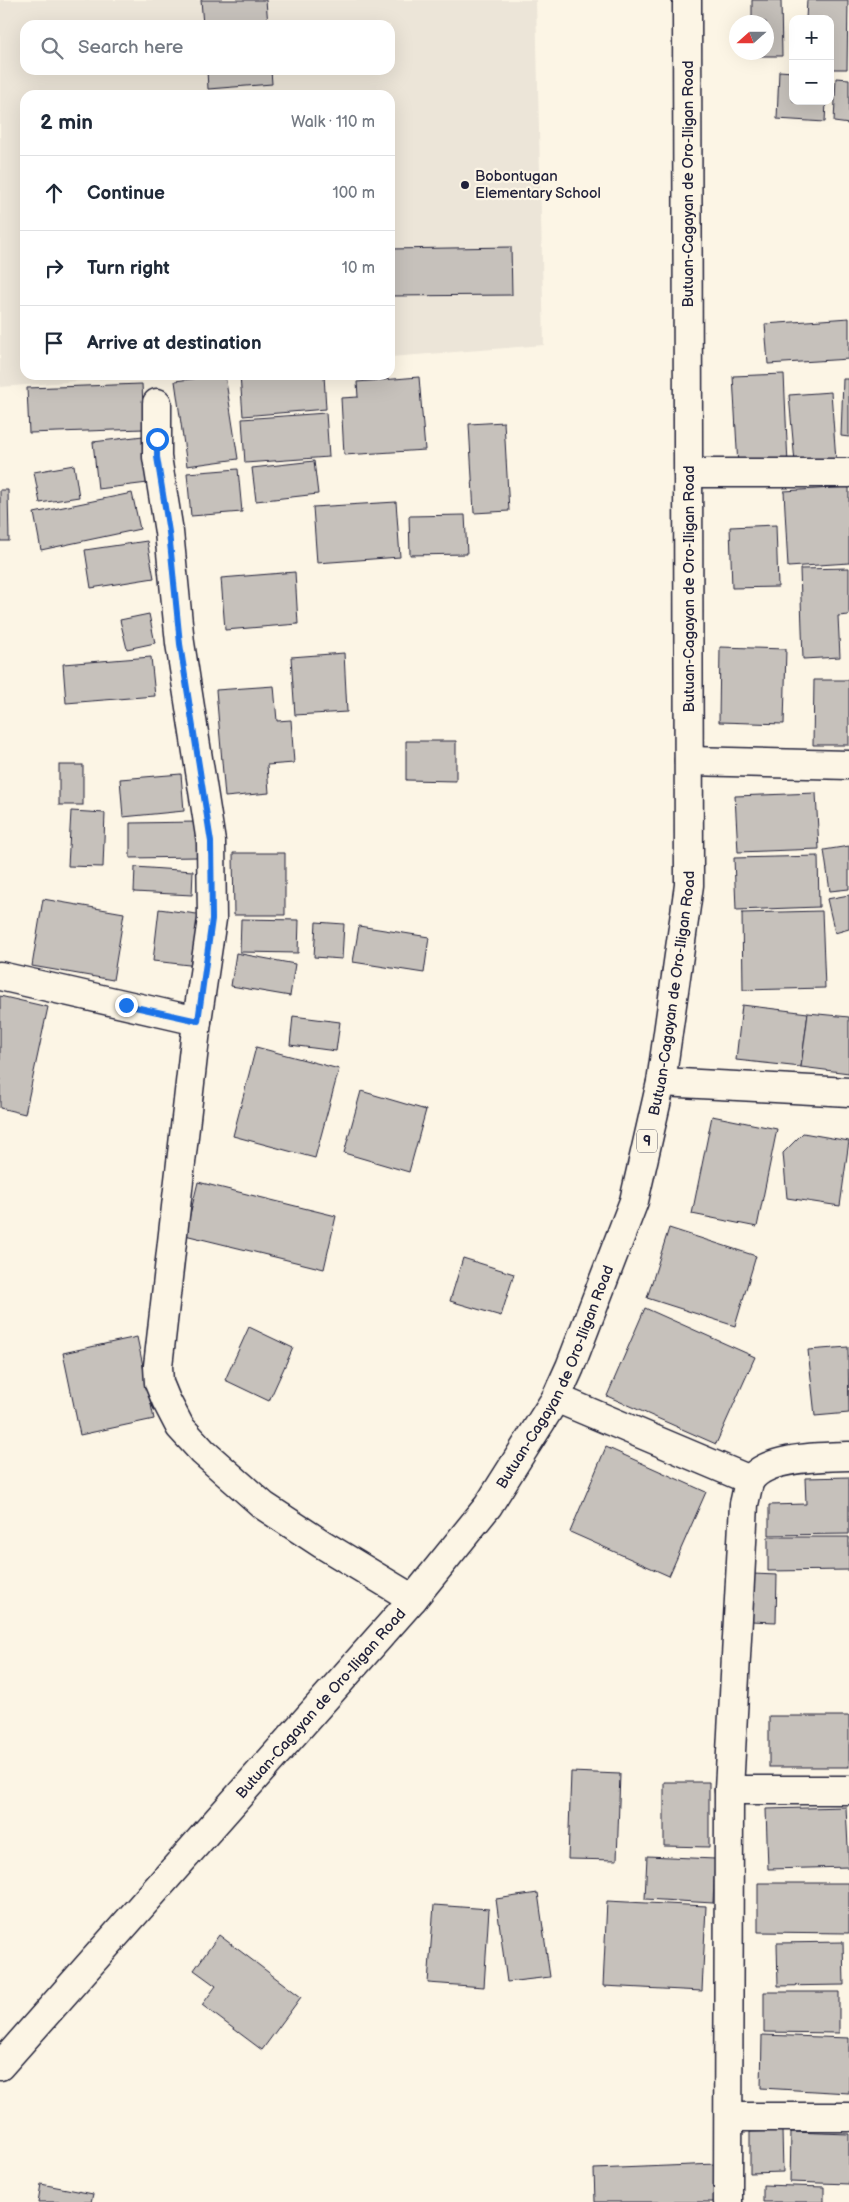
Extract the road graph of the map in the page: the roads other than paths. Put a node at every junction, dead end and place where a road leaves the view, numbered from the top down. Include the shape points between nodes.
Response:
1 (687, 0) edge
2 (157, 402) dead end
3 (688, 473) junction
4 (849, 473) edge
5 (689, 761) junction
6 (849, 765) edge
7 (0, 976) edge
8 (198, 1021) junction
9 (661, 1082) junction
10 (849, 1092) edge
11 (556, 1398) junction
12 (849, 1456) edge
13 (750, 1480) junction
14 (413, 1598) junction
15 (729, 1790) junction
16 (849, 1790) edge
17 (0, 2066) edge
18 (729, 2116) junction
19 (849, 2117) edge
20 (728, 2202) edge

1 - 3 main road, Butuan-Cagayan de Oro-Iligan Road / 9
2 - 8 main road via 157,457 169,532 180,644 211,842 212,919
3 - 4 main road
3 - 5 main road, Butuan-Cagayan de Oro-Iligan Road / 9
5 - 6 main road
5 - 9 main road, Butuan-Cagayan de Oro-Iligan Road / 9 via 689,885
7 - 8 main road
8 - 14 main road via 158,1366 159,1383 180,1427 264,1506
9 - 10 main road
9 - 11 main road, Butuan-Cagayan de Oro-Iligan Road / 9 via 634,1201
11 - 13 main road
11 - 14 main road, Butuan-Cagayan de Oro-Iligan Road / 9 via 488,1506
12 - 13 main road via 798,1458 767,1467
13 - 15 main road via 744,1504
14 - 17 main road, Butuan-Cagayan de Oro-Iligan Road / 9
15 - 16 main road
15 - 18 main road
18 - 19 main road
18 - 20 main road

